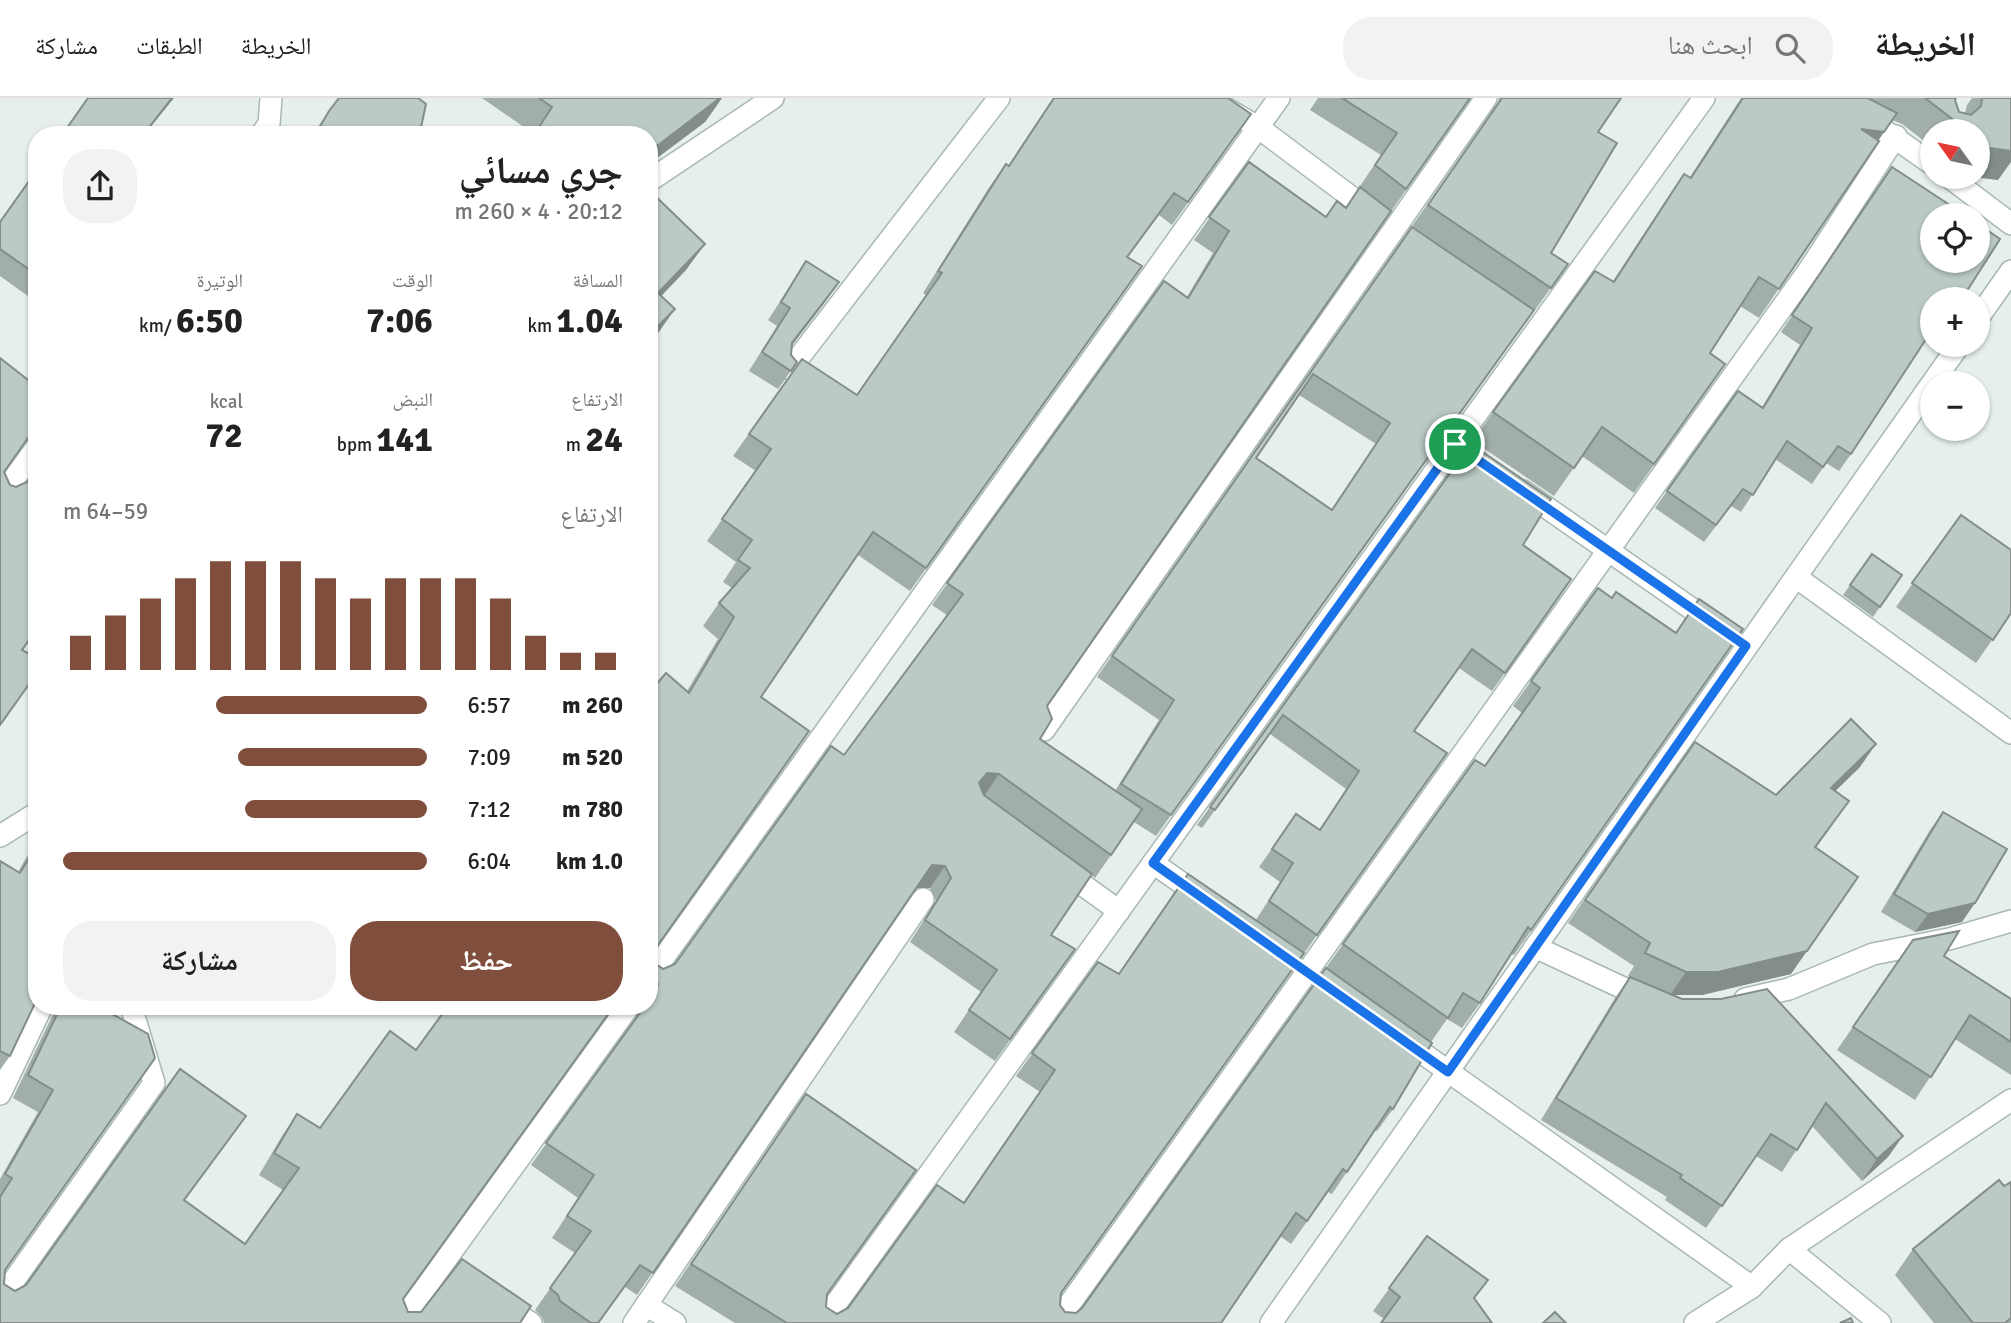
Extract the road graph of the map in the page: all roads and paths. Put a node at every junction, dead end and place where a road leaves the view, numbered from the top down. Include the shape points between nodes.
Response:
1 (271, 98) edge
2 (772, 98) edge
3 (999, 98) edge
4 (1209, 98) edge
5 (1279, 98) edge
6 (1486, 98) edge
7 (1704, 98) edge
8 (1863, 120) edge
9 (268, 126) edge
10 (1259, 128) junction
11 (1896, 136) junction
12 (1920, 155) edge
13 (658, 175) edge
14 (1965, 189) edge
15 (2011, 224) edge
16 (1394, 230) junction
17 (1417, 245) edge
18 (2011, 271) edge
19 (1990, 301) edge
20 (1516, 313) edge
21 (1539, 328) junction
22 (1951, 357) edge
23 (790, 369) edge
24 (1455, 444) junction
25 (28, 459) edge
26 (1477, 459) edge
27 (1510, 482) edge
28 (0, 498) edge
29 (1608, 551) junction
30 (1796, 577) junction
31 (1746, 646) junction
32 (1044, 730) edge
33 (2011, 733) edge
34 (28, 819) edge
35 (0, 836) edge
36 (1042, 855) edge
37 (1153, 863) junction
38 (923, 900) edge
39 (1220, 910) edge
40 (1119, 911) junction
41 (2011, 921) edge
42 (1535, 947) junction
43 (1286, 957) edge
44 (658, 965) edge
45 (1308, 972) junction
46 (1330, 988) edge
47 (1727, 1003) edge
48 (1667, 1008) edge
49 (38, 1015) edge
50 (134, 1015) edge
51 (623, 1015) edge
52 (1383, 1026) edge
53 (1448, 1072) junction
54 (0, 1094) edge
55 (2011, 1100) edge
56 (1789, 1249) junction
57 (443, 1264) junction
58 (465, 1279) edge
59 (1752, 1287) junction
60 (487, 1294) edge
61 (0, 1300) edge
62 (646, 1305) junction
63 (400, 1323) edge
64 (531, 1323) edge
65 (634, 1323) edge
66 (675, 1323) edge
67 (822, 1323) edge
68 (1056, 1323) edge
69 (1271, 1323) edge
70 (1695, 1323) edge
71 (1880, 1323) edge

1 - 9 street
2 - 13 street
3 - 23 street
4 - 10 street
5 - 10 street
6 - 16 street
7 - 21 street
8 - 11 street
10 - 16 street
10 - 44 street
11 - 12 street
11 - 29 street via 1811,267
14 - 15 street
16 - 17 street
16 - 32 street
18 - 19 street
20 - 21 street
21 - 24 street
22 - 30 street
24 - 26 street
24 - 37 street
25 - 28 street
27 - 29 street
29 - 31 street
29 - 45 street
30 - 31 street
30 - 33 street
31 - 42 street
34 - 35 street
36 - 40 street
37 - 39 street
37 - 40 street
38 - 62 street
40 - 67 street
41 - 47 street via 1872,954 1789,989
42 - 48 street
42 - 53 street
43 - 45 street
45 - 46 street
45 - 68 street
49 - 54 street
50 - 61 street via 154,1083
51 - 57 street
52 - 53 street
53 - 59 street
53 - 69 street
55 - 56 street
56 - 59 street
56 - 71 street
57 - 58 street
57 - 63 street
59 - 70 street
60 - 64 street
62 - 65 street
62 - 66 street

